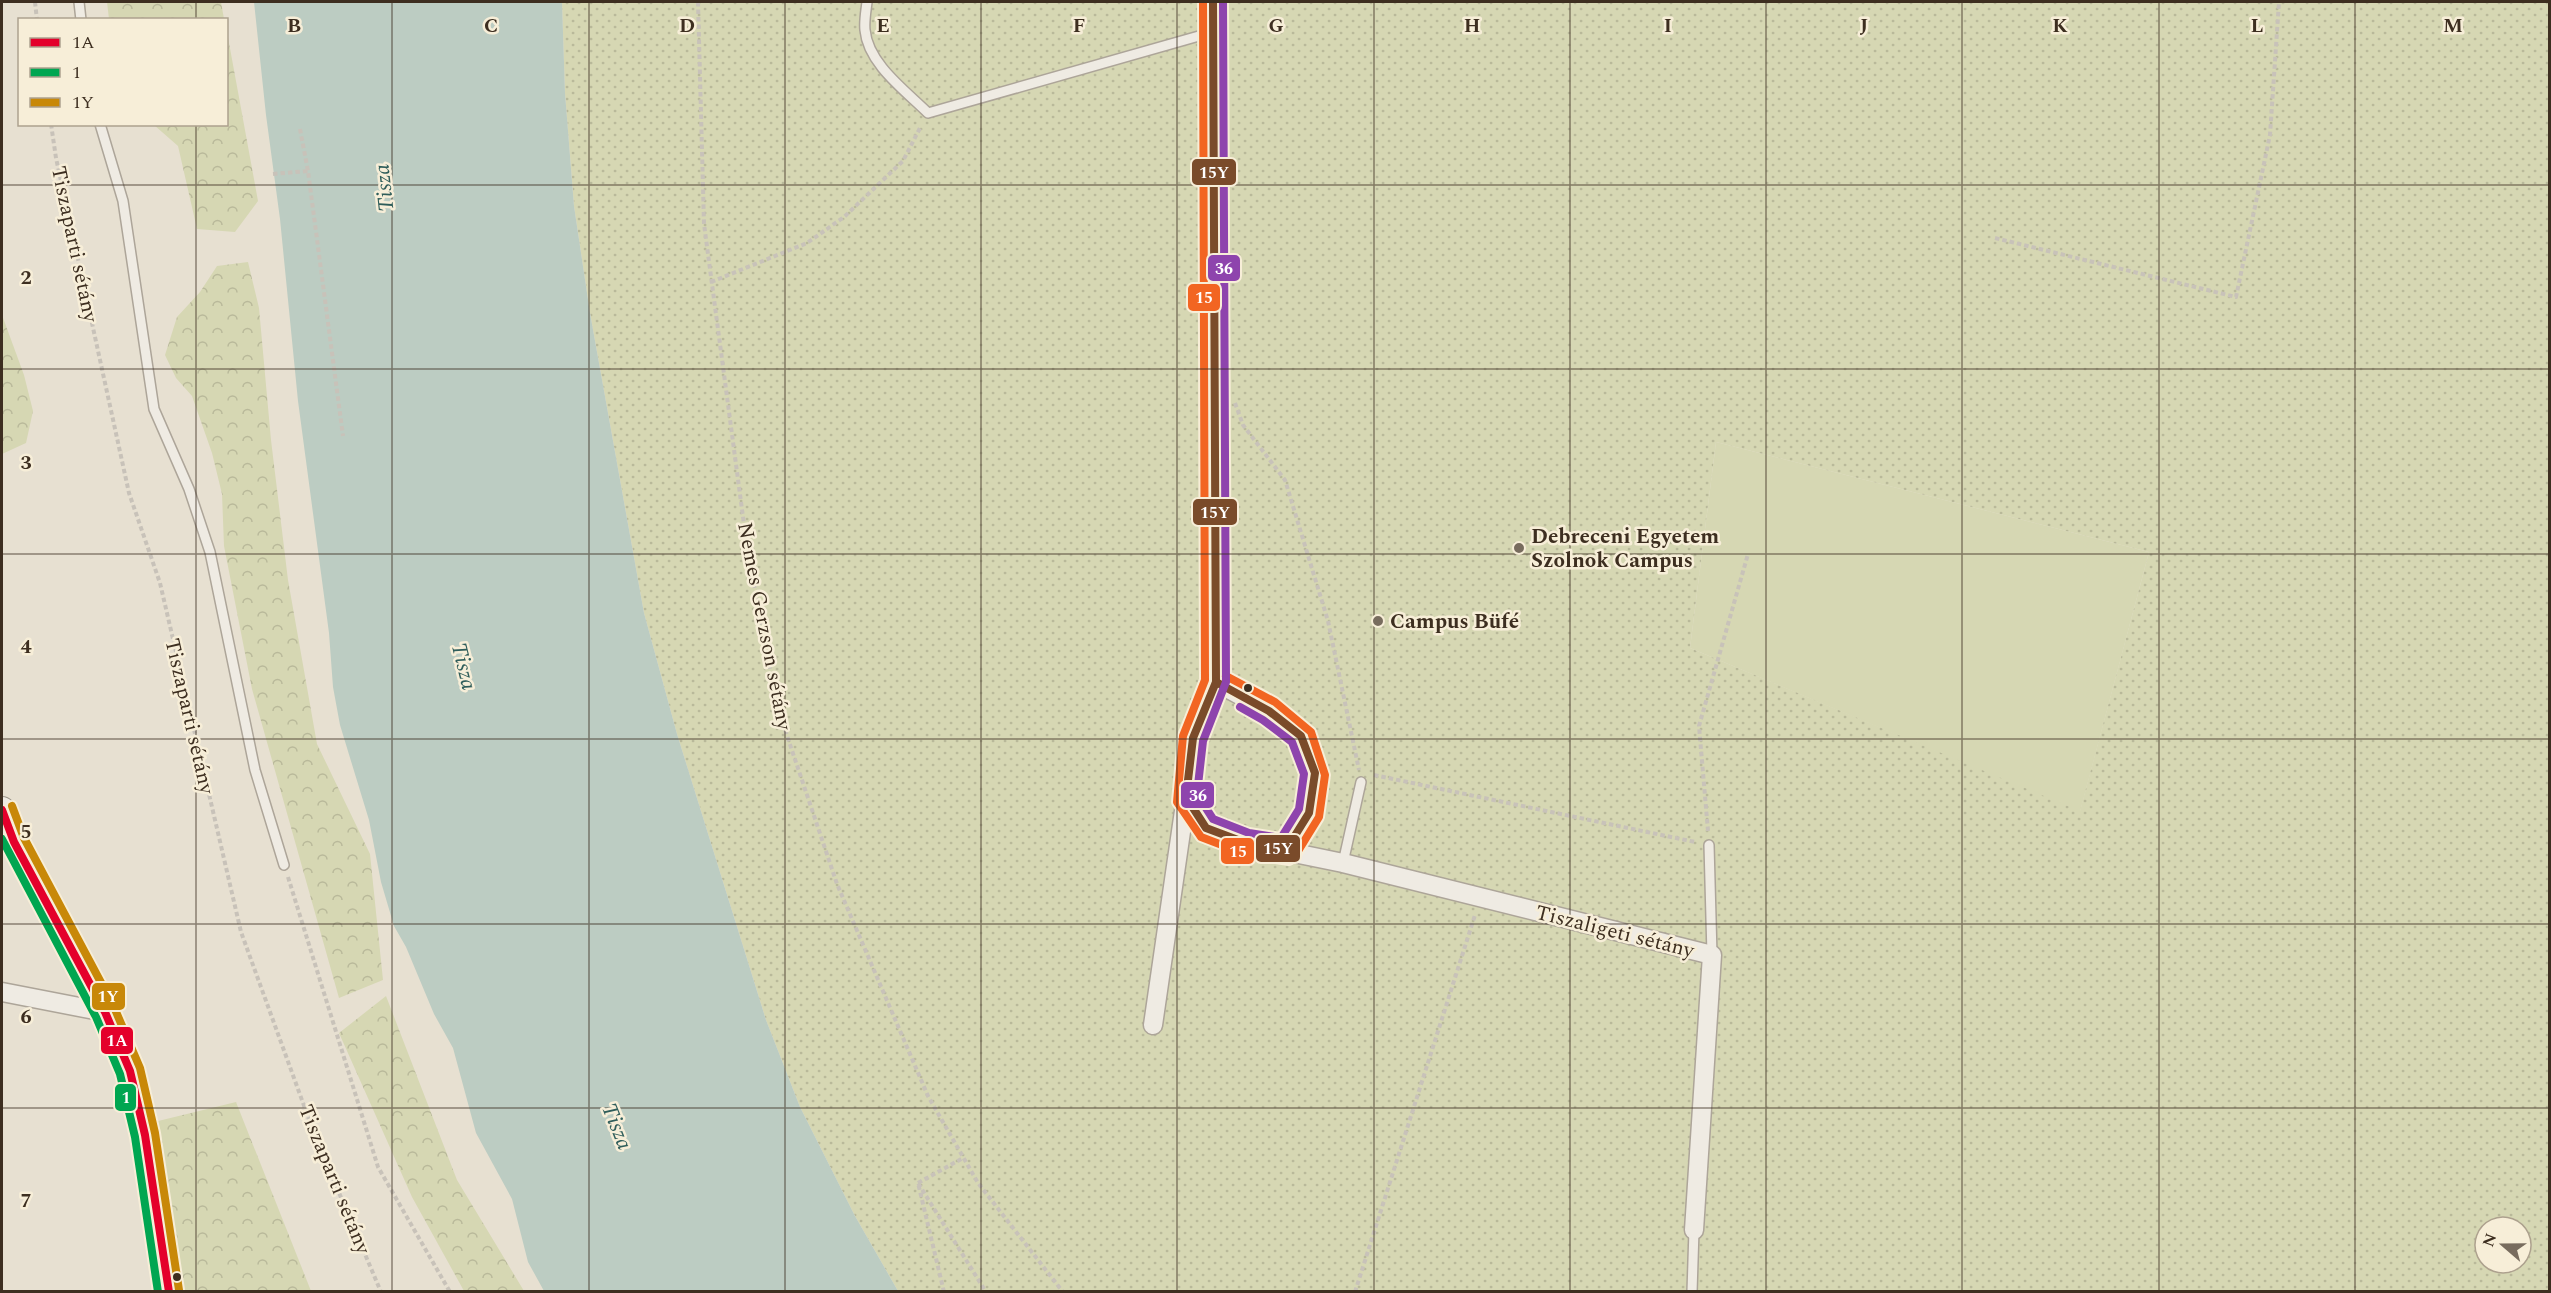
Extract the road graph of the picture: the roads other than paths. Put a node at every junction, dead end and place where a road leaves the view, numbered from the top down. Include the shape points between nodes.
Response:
1 (79, 2) edge
2 (867, 2) edge
3 (1213, 2) edge
4 (81, 18) edge
5 (1214, 32) junction
6 (101, 126) edge
7 (1216, 682) junction
8 (1269, 711) joint
9 (1360, 777) road end
10 (1186, 797) junction
11 (2, 810) edge
12 (1709, 845) road end
13 (1286, 850) junction
14 (1343, 864) junction
15 (284, 865) road end
16 (1712, 955) junction
17 (2, 992) edge
18 (105, 1012) junction
19 (1153, 1025) dead end
20 (1694, 1230) joint
21 (170, 1292) edge
22 (1692, 1292) edge

1 - 4 lane
2 - 5 lane via 865,30 870,51 928,113
3 - 5 street
5 - 7 street
6 - 15 lane via 123,201 154,409 189,489 210,552 255,770
7 - 8 street
7 - 10 street via 1193,738
8 - 13 lane via 1301,736 1315,773 1310,813
9 - 14 lane
10 - 13 street, Tiszaligeti sétány via 1206,828 1246,843
10 - 19 street
11 - 18 street via 14,842
12 - 16 lane
13 - 14 street, Tiszaligeti sétány
14 - 16 street, Tiszaligeti sétány
16 - 20 street, Tiszaligeti sétány
17 - 18 street
18 - 21 street via 130,1071
20 - 22 lane

